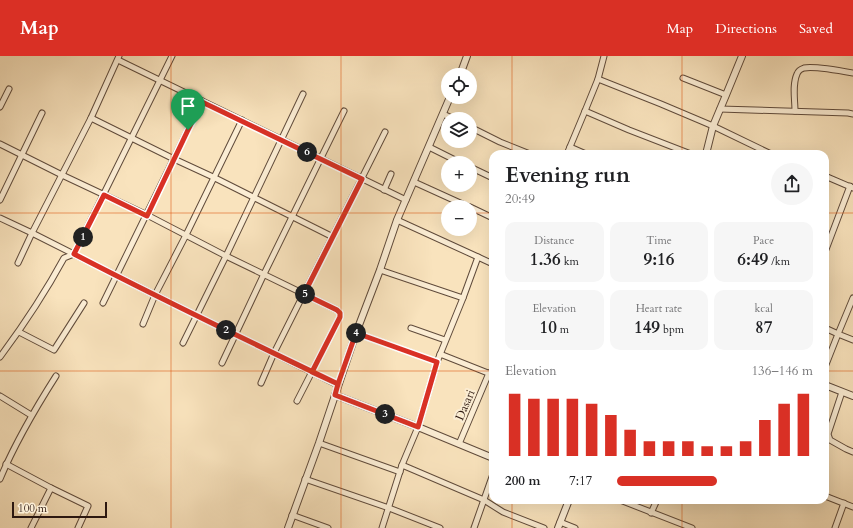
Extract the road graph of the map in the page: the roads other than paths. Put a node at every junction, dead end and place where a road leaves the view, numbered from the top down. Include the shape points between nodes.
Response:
1 (172, 56) edge
2 (467, 56) edge
3 (604, 56) edge
4 (742, 56) edge
5 (119, 58) edge
6 (463, 68) edge
7 (853, 73) edge
8 (683, 78) dead end
9 (598, 79) junction
10 (160, 81) junction
11 (9, 89) dead end
12 (303, 94) dead end
13 (726, 95) junction
14 (202, 102) junction
15 (0, 107) edge
16 (720, 109) junction
17 (344, 111) dead end
18 (585, 111) junction
19 (795, 111) junction
20 (42, 113) dead end
21 (853, 114) edge
22 (91, 118) junction
23 (441, 119) edge
24 (242, 120) junction
25 (713, 126) junction
26 (477, 130) edge
27 (384, 132) dead end
28 (132, 138) junction
29 (282, 140) junction
30 (0, 144) edge
31 (570, 147) junction
32 (429, 148) junction
33 (520, 150) edge
34 (569, 150) edge
35 (577, 150) edge
36 (681, 150) edge
37 (707, 150) edge
38 (762, 150) edge
39 (21, 154) junction
40 (446, 156) edge
41 (174, 159) junction
42 (320, 159) junction
43 (477, 170) edge
44 (391, 174) dead end
45 (62, 175) junction
46 (489, 176) edge
47 (214, 177) junction
48 (829, 178) edge
49 (362, 179) junction
50 (414, 182) junction
51 (851, 187) edge
52 (384, 190) junction
53 (104, 195) junction
54 (254, 198) junction
55 (0, 200) edge
56 (406, 200) junction
57 (454, 200) edge
58 (477, 210) edge
59 (147, 216) junction
60 (489, 216) edge
61 (292, 217) junction
62 (0, 218) edge
63 (397, 220) junction
64 (32, 233) junction
65 (186, 235) junction
66 (333, 237) junction
67 (829, 242) edge
68 (74, 254) junction
69 (226, 256) junction
70 (478, 257) junction
71 (489, 262) edge
72 (18, 263) dead end
73 (380, 270) junction
74 (264, 274) junction
75 (116, 276) junction
76 (304, 294) junction
77 (155, 296) junction
78 (464, 298) junction
79 (853, 298) edge
80 (84, 303) dead end
81 (103, 303) dead end
82 (196, 315) junction
83 (143, 324) dead end
84 (411, 328) dead end
85 (829, 330) edge
86 (19, 332) junction
87 (356, 333) junction
88 (235, 334) junction
89 (838, 334) junction
90 (446, 340) junction
91 (853, 340) edge
92 (183, 343) dead end
93 (274, 353) junction
94 (440, 354) junction
95 (0, 357) edge
96 (829, 357) edge
97 (437, 362) junction
98 (222, 363) dead end
99 (312, 372) junction
100 (489, 373) edge
101 (56, 376) dead end
102 (489, 378) edge
103 (261, 383) dead end
104 (338, 384) junction
105 (829, 387) edge
106 (842, 392) junction
107 (335, 395) junction
108 (0, 396) edge
109 (853, 396) edge
110 (297, 401) dead end
111 (31, 415) junction
112 (418, 427) junction
113 (829, 431) edge
114 (829, 437) edge
115 (319, 443) junction
116 (459, 444) junction
117 (853, 452) edge
118 (489, 456) edge
119 (6, 464) junction
120 (402, 465) junction
121 (400, 472) junction
122 (0, 479) edge
123 (305, 479) junction
124 (489, 486) edge
125 (50, 488) junction
126 (829, 497) edge
127 (484, 500) junction
128 (489, 503) edge
129 (844, 503) junction
130 (490, 504) edge
131 (567, 504) edge
132 (630, 504) edge
133 (655, 504) edge
134 (853, 507) edge
135 (389, 508) junction
136 (651, 512) junction
137 (292, 515) junction
138 (559, 525) edge
139 (31, 528) edge
140 (78, 528) edge
141 (288, 528) edge
142 (328, 528) edge
143 (382, 528) edge
144 (440, 528) edge
145 (474, 528) edge
146 (544, 528) edge
147 (575, 528) edge
148 (692, 528) edge
149 (835, 528) edge

1 - 10 street
2 - 6 street
3 - 9 street
4 - 13 street
5 - 10 street
5 - 22 street
7 - 19 street via 812,68 799,71 795,84
8 - 13 street
9 - 18 street
9 - 25 street
10 - 14 street
10 - 28 street
11 - 15 street
12 - 29 street
13 - 16 street
14 - 24 street
14 - 41 street
16 - 19 street
16 - 25 street
17 - 42 street
18 - 31 street
18 - 36 street
19 - 21 street
20 - 39 street
22 - 28 street
22 - 45 street
23 - 32 street
24 - 29 street
24 - 47 street
25 - 37 street
25 - 38 street
26 - 33 street
27 - 49 street
28 - 41 street
28 - 53 street
29 - 42 street
29 - 54 street
30 - 39 street
31 - 34 street
31 - 35 street
32 - 40 street
32 - 50 street
39 - 45 street
39 - 55 street
41 - 47 street
41 - 59 street
42 - 49 street
42 - 61 street
43 - 46 street
44 - 52 street
45 - 53 street
45 - 64 street
47 - 54 street
47 - 65 street
48 - 51 street
49 - 52 street
49 - 66 street
50 - 56 street
50 - 57 street
51 - 67 street
52 - 56 street
53 - 59 street
53 - 68 street
54 - 61 street
54 - 69 street
56 - 63 street
58 - 60 street
59 - 65 street
59 - 75 street
61 - 66 street
61 - 74 street
62 - 64 street
63 - 70 street
63 - 73 street
64 - 68 street
64 - 72 street
65 - 69 street
65 - 77 street
66 - 76 street
68 - 75 street
68 - 86 street via 64,258
69 - 74 street
69 - 82 street
70 - 71 street
70 - 78 street
73 - 78 street
73 - 87 street
74 - 76 street
74 - 88 street
75 - 77 street
75 - 81 street
76 - 93 street
76 - 99 street via 340,313
77 - 82 street
77 - 83 street
78 - 90 street
79 - 89 street
80 - 86 street via 54,350
82 - 88 street
82 - 92 street
84 - 90 street
85 - 89 street
86 - 95 street
87 - 97 street
87 - 104 street
88 - 93 street
88 - 98 street
89 - 91 street
89 - 96 street
90 - 94 street
93 - 99 street
93 - 103 street
94 - 97 street
94 - 100 street
97 - 112 street
99 - 104 street
99 - 110 street
101 - 111 street
102 - 116 street, Dasari
104 - 107 street
105 - 106 street
106 - 109 street
106 - 113 street
107 - 112 street
107 - 115 street
108 - 111 street
111 - 119 street
112 - 116 street
112 - 120 street
114 - 117 street via 830,440
115 - 121 street
115 - 123 street
116 - 118 street
119 - 122 street
119 - 125 street
120 - 121 street
120 - 127 street
121 - 135 street
123 - 135 street
123 - 137 street
124 - 127 street
125 - 139 street
125 - 140 street via 88,506
126 - 129 street
127 - 128 street
127 - 145 street
129 - 134 street
129 - 149 street
130 - 146 street via 503,512
131 - 138 street
132 - 136 street
133 - 136 street
135 - 143 street
135 - 144 street
136 - 148 street
137 - 141 street
137 - 142 street
138 - 147 street

